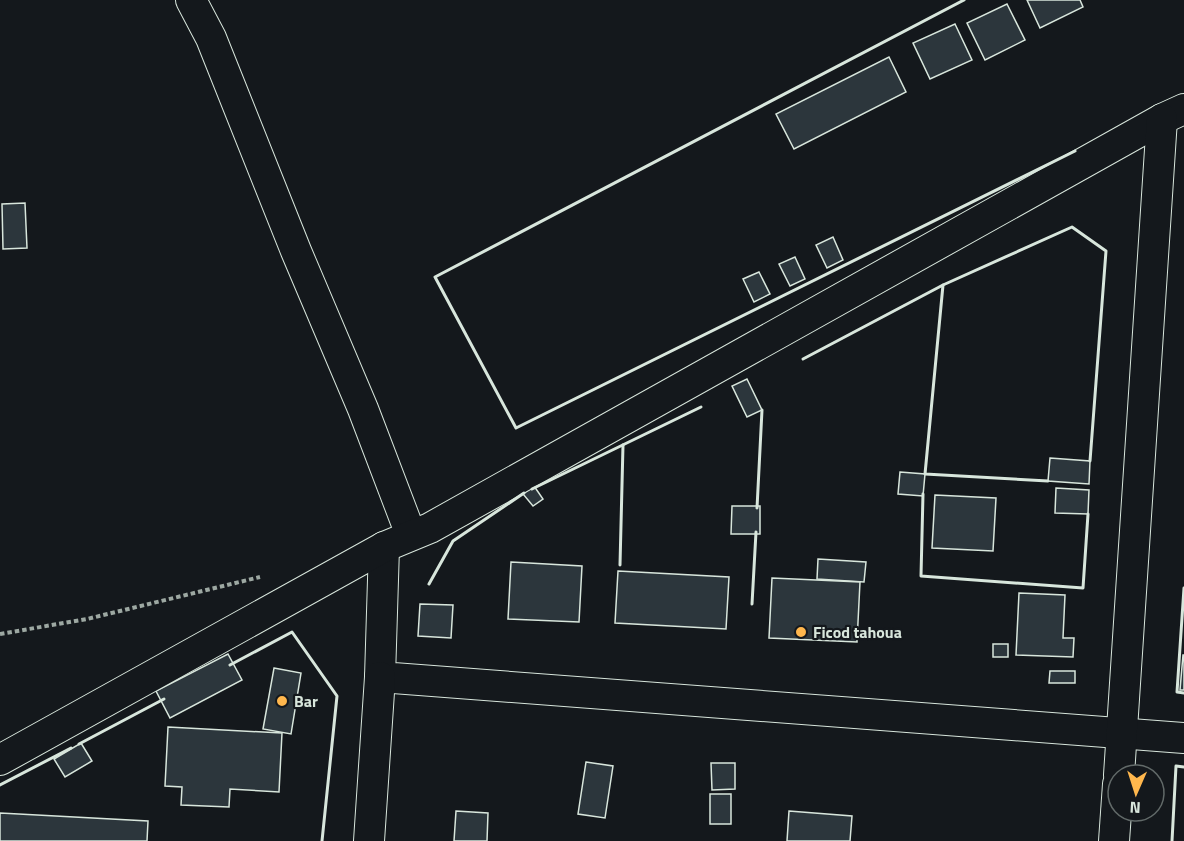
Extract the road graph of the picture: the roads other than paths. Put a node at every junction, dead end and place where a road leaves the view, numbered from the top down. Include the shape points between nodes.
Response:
1 (191, 0) edge
2 (1173, 114) edge
3 (411, 535) junction
4 (384, 547) junction
5 (380, 677) junction
6 (1121, 734) junction
7 (1184, 738) edge
8 (0, 760) edge
9 (1120, 763) edge
10 (1115, 823) edge
11 (369, 841) edge
12 (1114, 841) edge

1 - 3 street via 211,38
2 - 3 street via 430,528
2 - 6 street
3 - 4 street
4 - 5 street
4 - 8 street
5 - 6 street
5 - 11 street
6 - 7 street
6 - 9 street
10 - 12 street

